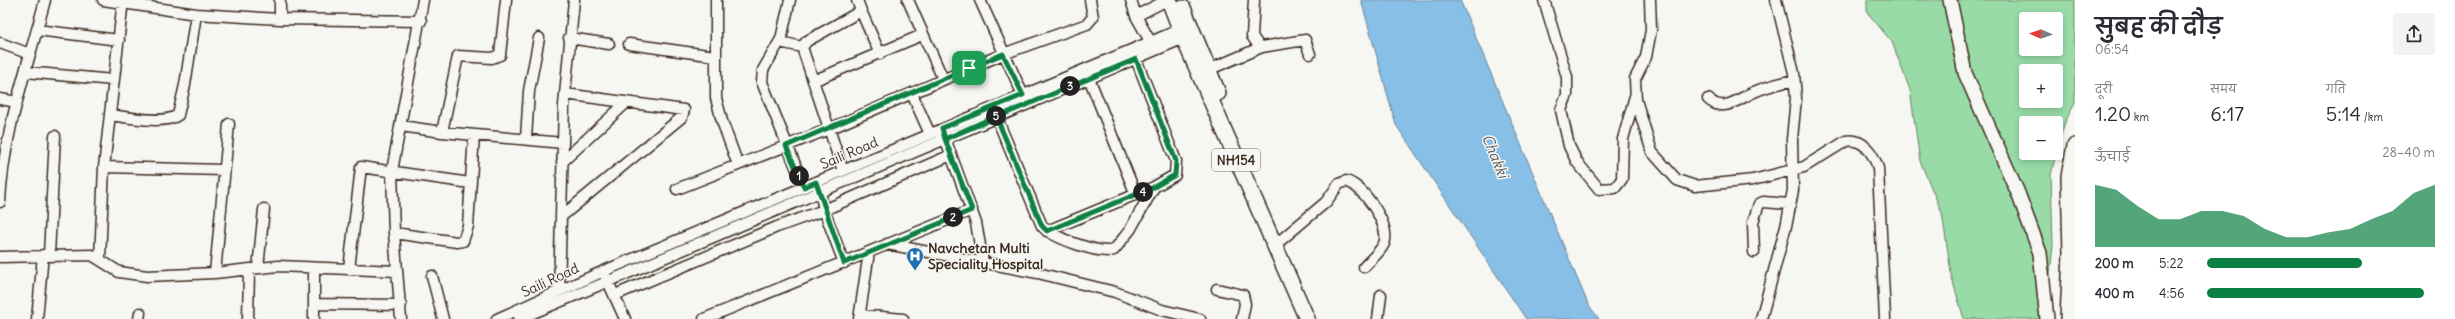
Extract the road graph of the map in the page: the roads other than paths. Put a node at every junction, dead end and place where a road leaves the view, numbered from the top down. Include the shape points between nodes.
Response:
1 (45, 0) edge
2 (103, 0) edge
3 (280, 0) edge
4 (424, 0) edge
5 (506, 0) edge
6 (574, 0) edge
7 (716, 0) edge
8 (790, 0) edge
9 (857, 0) edge
10 (908, 0) edge
11 (980, 0) edge
12 (1090, 0) edge
13 (1131, 0) edge
14 (1168, 0) edge
15 (1180, 0) edge
16 (1254, 0) edge
17 (1544, 0) edge
18 (1650, 0) edge
19 (1776, 0) edge
20 (1950, 0) edge
21 (123, 1) edge
22 (861, 11) junction
23 (196, 14) junction
24 (1136, 16) junction
25 (280, 19) junction
26 (421, 21) junction
27 (37, 30) junction
28 (1187, 32) junction
29 (922, 35) junction
30 (539, 38) dead end
31 (569, 38) junction
32 (119, 40) junction
33 (1150, 41) junction
34 (780, 42) junction
35 (0, 43) edge
36 (609, 44) dead end
37 (629, 44) dead end
38 (1262, 46) junction
39 (802, 47) junction
40 (30, 54) junction
41 (880, 54) junction
42 (1003, 54) junction
43 (1310, 54) dead end
44 (716, 56) junction
45 (1136, 59) junction
46 (1208, 70) junction
47 (26, 72) junction
48 (1089, 78) junction
49 (113, 80) junction
50 (943, 80) junction
51 (1794, 80) junction
52 (813, 81) junction
53 (565, 94) junction
54 (912, 94) junction
55 (1636, 94) junction
56 (1023, 95) junction
57 (0, 98) edge
58 (1708, 99) dead end
59 (17, 102) junction
60 (626, 104) junction
61 (110, 115) junction
62 (996, 116) junction
63 (229, 124) dead end
64 (401, 126) junction
65 (942, 128) junction
66 (829, 129) junction
67 (442, 132) junction
68 (930, 134) junction
69 (474, 135) junction
70 (55, 136) dead end
71 (526, 139) junction
72 (945, 139) junction
73 (563, 143) junction
74 (786, 146) junction
75 (2075, 146) edge
76 (951, 155) junction
77 (562, 162) junction
78 (738, 165) junction
79 (104, 167) junction
80 (223, 170) junction
81 (1793, 170) junction
82 (392, 171) junction
83 (844, 171) junction
84 (1, 172) edge
85 (816, 182) junction
86 (470, 183) junction
87 (804, 187) junction
88 (1154, 187) junction
89 (677, 189) dead end
90 (820, 192) junction
91 (1136, 194) junction
92 (0, 202) edge
93 (1790, 204) junction
94 (264, 209) dead end
95 (824, 210) junction
96 (972, 210) junction
97 (562, 216) junction
98 (1047, 231) junction
99 (394, 233) junction
100 (1281, 240) junction
101 (887, 244) junction
102 (869, 252) junction
103 (1754, 252) dead end
104 (46, 255) junction
105 (0, 257) edge
106 (100, 258) junction
107 (984, 262) junction
108 (844, 263) junction
109 (1364, 266) dead end
110 (314, 268) junction
111 (254, 269) junction
112 (349, 269) junction
113 (397, 272) junction
114 (215, 273) junction
115 (432, 276) dead end
116 (606, 276) junction
117 (1217, 289) dead end
118 (559, 291) junction
119 (615, 295) junction
120 (1381, 295) dead end
121 (314, 304) junction
122 (401, 305) junction
123 (859, 317) edge
124 (37, 319) edge
125 (248, 319) edge
126 (314, 319) edge
127 (401, 319) edge
128 (443, 319) edge
129 (497, 319) edge
130 (519, 319) edge
131 (625, 319) edge
132 (704, 319) edge
133 (903, 319) edge
134 (1200, 319) edge
135 (1242, 319) edge
136 (1307, 319) edge
137 (1318, 319) edge
138 (1378, 319) edge
139 (1761, 319) edge
140 (1885, 319) edge
141 (2047, 319) edge
142 (2068, 319) edge

1 - 27 street
2 - 21 street
3 - 25 street
4 - 26 street
5 - 67 street via 500,55 492,58 458,56
6 - 31 street
7 - 44 street
8 - 34 street
9 - 22 street
10 - 29 street
11 - 42 street
12 - 42 street via 1093,17 1087,24
13 - 24 street
14 - 24 street
14 - 28 highway, NH154
15 - 28 highway, NH154
16 - 38 street via 1252,36 1258,45
17 - 55 street via 1567,77 1568,89 1560,110 1569,146 1577,162 1599,188 1615,188 1622,179 1623,139
18 - 55 street via 1650,37 1646,57 1635,79
19 - 51 street
20 - 141 main road via 1964,73 2018,192 2040,253
21 - 23 street
21 - 32 street
22 - 39 street via 807,41
22 - 41 street
23 - 25 street
23 - 61 street via 178,114 169,119
24 - 33 street
25 - 26 street
26 - 64 street
27 - 32 street
27 - 40 street
28 - 33 street, Saili Road
28 - 45 street
28 - 46 highway, NH154
28 - 136 highway, NH154
29 - 41 street
29 - 50 street
30 - 71 street via 529,91
31 - 36 street
31 - 53 street
32 - 49 street
33 - 56 street, Saili Road
34 - 39 street
34 - 74 street via 763,70 762,82
35 - 40 street
37 - 44 street
38 - 43 street via 1305,40
38 - 46 street
39 - 52 street
40 - 47 street
41 - 52 street
42 - 50 street
42 - 56 street
44 - 78 street via 718,109
45 - 48 street
45 - 88 street via 1176,161 1175,175
46 - 100 highway, NH154
47 - 49 street
47 - 59 street
48 - 62 street
48 - 91 street
49 - 61 street
50 - 54 street
51 - 58 street via 1753,92 1730,104 1717,105
51 - 81 street via 1796,98 1792,139
52 - 66 street
53 - 60 street
53 - 73 street
54 - 66 street
54 - 68 street
55 - 81 street via 1652,152 1677,180 1685,184 1695,186 1738,183
56 - 65 street, Saili Road
57 - 59 street
59 - 84 street
60 - 77 street
60 - 97 street via 678,108 684,110 684,114
61 - 79 street
62 - 72 street
62 - 98 street via 1042,226
63 - 80 street
64 - 67 street
64 - 82 street
65 - 68 street, Saili Road
65 - 72 street
66 - 74 street
66 - 83 street
67 - 69 street
68 - 83 street, Saili Road
69 - 71 street
69 - 86 street
70 - 104 street
71 - 73 street
72 - 76 street
72 - 90 street
73 - 77 street
74 - 78 street
74 - 87 street
75 - 142 highway via 2069,176 2071,253
76 - 95 street
76 - 96 street
77 - 97 street
78 - 89 street
79 - 80 street
79 - 106 street
80 - 114 street
81 - 93 street
81 - 140 street via 1812,164 1846,141 1858,141 1870,150 1878,168
82 - 86 street
82 - 99 street
82 - 112 street via 361,167
83 - 85 street, Saili Road
84 - 92 street
85 - 87 street, Saili Road
85 - 90 street
86 - 99 street via 468,226 464,241
87 - 116 street, Saili Road
88 - 91 street
88 - 98 street via 1130,230 1114,250 1103,252
90 - 95 street
90 - 116 street
91 - 98 street
93 - 103 street via 1759,204 1754,222
93 - 139 street
94 - 111 street
95 - 108 street
95 - 119 street
96 - 101 street
96 - 107 street
97 - 118 street
99 - 113 street
100 - 109 street via 1326,202 1339,184 1346,181 1356,186 1371,202 1385,235 1384,244
100 - 137 highway, NH154
101 - 102 street
101 - 107 street
102 - 108 street
102 - 123 street
104 - 105 street
104 - 106 street via 92,255
104 - 124 street
106 - 114 street via 116,270 131,275
107 - 134 street via 1115,292 1162,310
108 - 132 street
110 - 111 street via 278,266
110 - 112 street
110 - 121 street
111 - 114 street
111 - 125 street
112 - 113 street
113 - 122 street
115 - 128 street
116 - 118 street, Saili Road
116 - 119 street
116 - 130 street
117 - 135 street via 1243,295 1245,304
118 - 129 street, Saili Road
119 - 131 street
120 - 138 street
121 - 122 street
121 - 126 street
122 - 127 street
123 - 133 street

